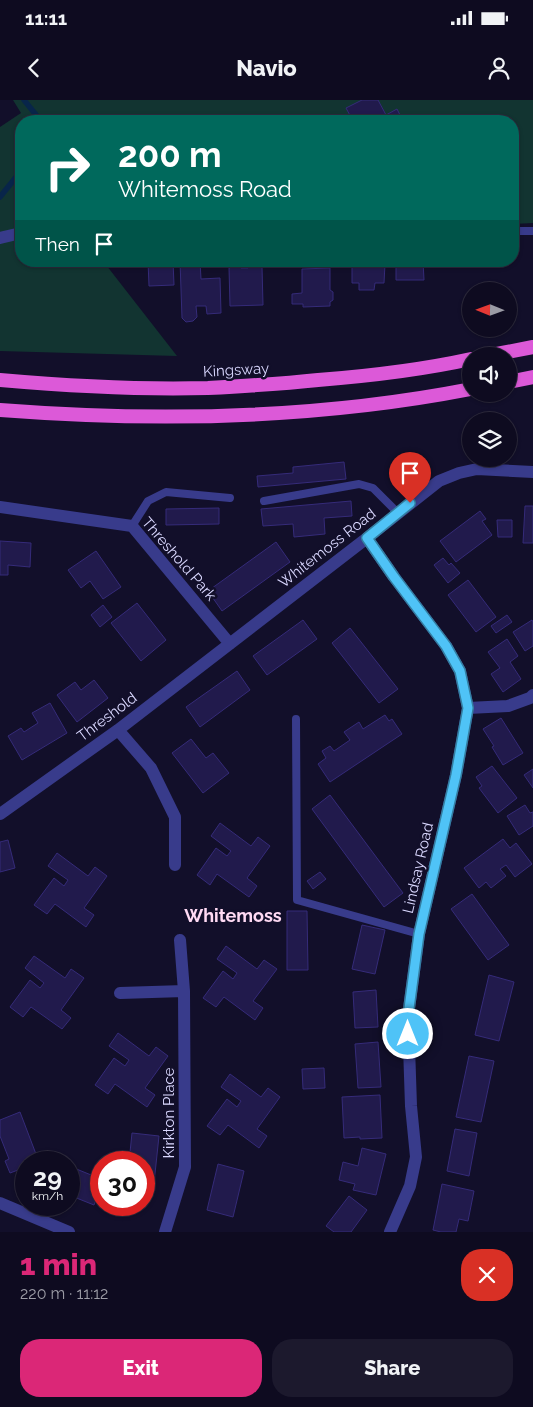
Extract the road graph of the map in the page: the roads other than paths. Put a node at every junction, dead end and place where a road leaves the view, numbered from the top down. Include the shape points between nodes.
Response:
1 (519, 230) edge
2 (533, 231) edge
3 (15, 234) edge
4 (0, 238) edge
5 (533, 347) edge
6 (517, 350) edge
7 (462, 361) edge
8 (533, 377) edge
9 (0, 380) edge
10 (517, 380) edge
11 (462, 391) edge
12 (0, 410) edge
13 (533, 472) edge
14 (230, 498) dead end
15 (264, 501) dead end
16 (0, 508) edge
17 (398, 513) junction
18 (132, 526) junction
19 (367, 538) junction
20 (230, 644) junction
21 (532, 699) edge
22 (468, 708) junction
23 (296, 719) dead end
24 (118, 730) junction
25 (0, 814) edge
26 (175, 865) dead end
27 (419, 934) junction
28 (180, 940) dead end
29 (184, 991) junction
30 (120, 993) dead end
31 (0, 1203) edge
32 (69, 1232) edge
33 (165, 1232) edge
34 (390, 1232) edge

1 - 2 lane
3 - 4 street
5 - 6 highway
7 - 9 highway, Kingsway via 349,378 208,388 91,387
8 - 10 highway
11 - 12 highway via 368,405 240,415 111,416
13 - 17 street, Whitemoss Road via 478,469 459,474 439,481
14 - 18 lane via 166,492 148,501
15 - 17 lane via 359,484 373,488
16 - 18 street, Threshold Park
17 - 19 street, Whitemoss Road
18 - 20 street, Threshold Park
19 - 20 street, Whitemoss Road
19 - 22 street, Lindsay Road via 446,646 460,671
20 - 24 street, Threshold
21 - 22 street via 508,706
22 - 27 street, Lindsay Road
23 - 27 lane via 297,900
24 - 25 street, Threshold
24 - 26 street via 151,768 175,817
27 - 34 street, Lindsay Road via 408,1016 416,1157 410,1186
28 - 29 street, Kirkton Place
29 - 30 street
29 - 33 street, Kirkton Place via 185,1167
31 - 32 street

